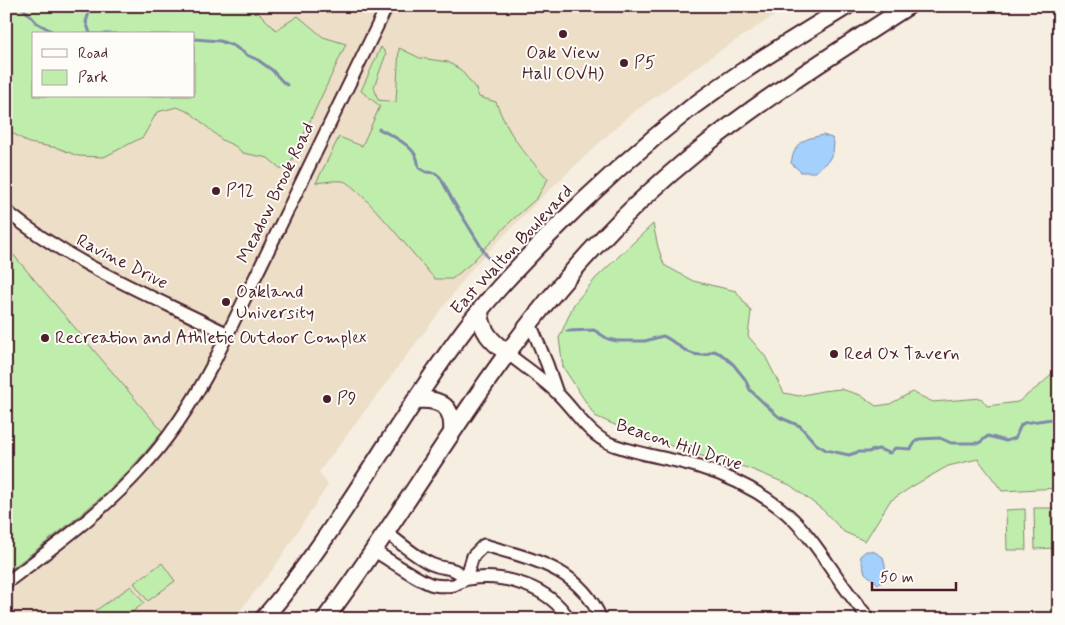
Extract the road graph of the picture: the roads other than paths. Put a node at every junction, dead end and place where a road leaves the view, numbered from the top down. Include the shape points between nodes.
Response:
1 (387, 6) edge
2 (847, 6) edge
3 (908, 6) edge
4 (6, 211) edge
5 (480, 310) junction
6 (530, 323) junction
7 (228, 334) junction
8 (506, 353) junction
9 (557, 393) junction
10 (416, 400) junction
11 (452, 432) junction
12 (386, 532) junction
13 (374, 551) junction
14 (424, 560) junction
15 (416, 575) junction
16 (466, 579) junction
17 (6, 583) edge
18 (263, 619) edge
19 (325, 619) edge
20 (570, 619) edge
21 (601, 619) edge
22 (870, 619) edge

1 - 7 street, Meadow Brook Road
2 - 5 main road, East Walton Boulevard via 718,89 640,150 565,218
3 - 6 main road via 764,101 698,151 602,240
4 - 7 street, Ravine Drive via 46,241 104,275
5 - 8 main road via 486,334
5 - 10 main road, East Walton Boulevard
6 - 8 main road
6 - 9 street, Beacon Hill Drive
7 - 17 street, Meadow Brook Road via 198,392 163,444 141,469 93,514
8 - 9 street, Beacon Hill Drive
8 - 11 main road
9 - 22 street, Beacon Hill Drive via 593,434 611,444 699,467 757,491 808,537
10 - 11 main road via 435,400 446,407 452,418
10 - 18 main road, East Walton Boulevard via 312,556
11 - 12 main road
12 - 13 main road
12 - 14 street
13 - 15 street
13 - 19 main road
14 - 15 street
14 - 16 street via 460,572
15 - 16 street via 436,585 454,585
16 - 20 street via 491,578 522,583 544,593
16 - 21 street via 473,556 484,545 534,559 566,574 595,603

